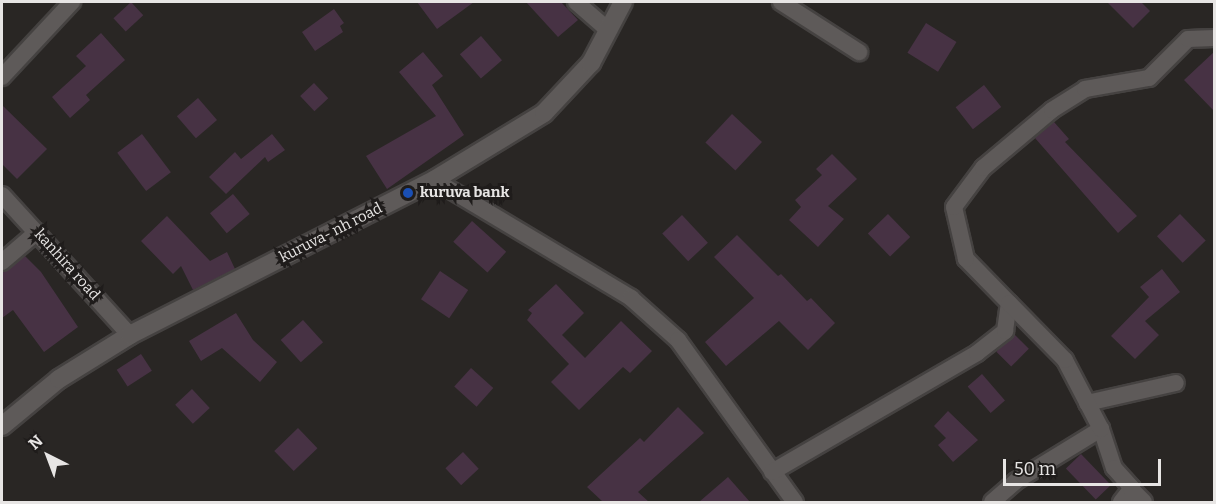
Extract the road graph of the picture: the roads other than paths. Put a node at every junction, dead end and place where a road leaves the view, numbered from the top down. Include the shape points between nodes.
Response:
1 (72, 2) edge
2 (576, 2) edge
3 (623, 2) edge
4 (781, 2) edge
5 (608, 30) junction
6 (1215, 38) edge
7 (859, 52) dead end
8 (2, 77) edge
9 (434, 180) junction
10 (2, 195) edge
11 (37, 232) junction
12 (2, 262) edge
13 (1009, 303) junction
14 (130, 335) junction
15 (1176, 383) dead end
16 (1087, 403) junction
17 (2, 426) edge
18 (1101, 429) junction
19 (772, 472) junction
20 (1126, 496) edge
21 (795, 502) edge
22 (992, 502) edge
23 (1144, 502) edge

1 - 8 street
2 - 5 street
3 - 5 main road, kuruva- nh road
4 - 7 street
5 - 9 main road, kuruva- nh road via 591,63 544,113
6 - 13 street via 1188,39 1149,78 1085,88 1052,110 983,168 954,207 966,260
9 - 14 main road, kuruva- nh road
9 - 19 street via 631,298 678,340
10 - 11 street, kanhira road
11 - 12 street
11 - 14 street, kanhira road
13 - 16 street via 1065,360
13 - 19 street via 1005,331 977,353
14 - 17 main road, kuruva- nh road via 59,380
15 - 16 street
16 - 18 street
18 - 20 street
18 - 22 street via 1016,481
19 - 21 street
20 - 23 street

